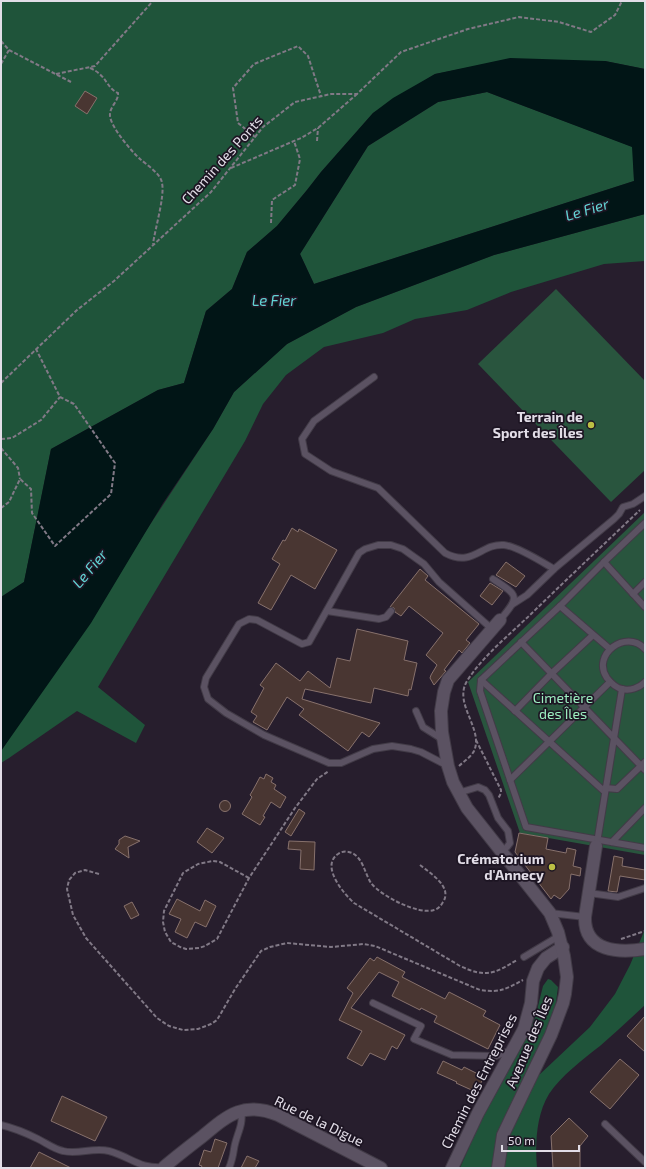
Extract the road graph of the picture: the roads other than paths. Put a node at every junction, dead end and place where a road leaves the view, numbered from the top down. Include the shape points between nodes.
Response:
1 (374, 377) dead end
2 (645, 496) edge
3 (644, 526) edge
4 (604, 562) junction
5 (554, 569) junction
6 (493, 579) dead end
7 (645, 582) edge
8 (633, 594) junction
9 (513, 604) junction
10 (560, 606) junction
11 (645, 607) edge
12 (327, 611) junction
13 (391, 611) dead end
14 (496, 624) junction
15 (593, 635) junction
16 (521, 642) junction
17 (645, 648) edge
18 (610, 649) junction
19 (551, 674) junction
20 (481, 680) junction
21 (610, 682) junction
22 (645, 682) edge
23 (622, 689) junction
24 (584, 707) junction
25 (416, 711) dead end
26 (515, 711) junction
27 (442, 739) junction
28 (615, 739) junction
29 (549, 741) junction
30 (448, 766) junction
31 (644, 766) edge
32 (510, 780) junction
33 (605, 790) junction
34 (458, 793) junction
35 (645, 808) edge
36 (612, 842) junction
37 (597, 843) junction
38 (507, 847) dead end
39 (645, 848) edge
40 (645, 888) edge
41 (589, 893) junction
42 (550, 913) junction
43 (585, 917) junction
44 (561, 942) junction
45 (645, 949) edge
46 (524, 956) road end
47 (373, 1003) dead end
48 (513, 1049) junction
49 (241, 1111) junction
50 (605, 1124) dead end
51 (1, 1125) edge
52 (645, 1162) edge
53 (163, 1167) edge
54 (229, 1168) edge
55 (381, 1168) edge
56 (452, 1168) edge
57 (498, 1168) edge

1 - 5 lane via 314,421 302,438 305,454 331,471 378,488 450,555 470,557 495,545 505,544
2 - 5 lane via 633,504 623,506 614,519
3 - 4 lane
4 - 8 lane
4 - 10 lane
5 - 9 lane via 527,595
6 - 9 lane via 509,589 514,598
7 - 8 lane
8 - 11 lane
9 - 14 lane
10 - 15 lane
10 - 16 lane
12 - 13 lane via 379,619 386,617
12 - 14 lane via 359,553 371,546 384,544 403,549 424,564 439,582
12 - 30 lane via 311,641 305,644 257,620 242,621 206,678 204,687 210,702 264,735 329,763 341,764 369,751 392,746 421,752
14 - 27 street, Avenue des Îles via 448,680 441,711
15 - 18 lane
15 - 19 lane
16 - 19 lane
16 - 20 lane
17 - 18 lane via 629,641
18 - 21 lane via 603,662 603,669
19 - 24 lane
19 - 26 lane
20 - 26 lane
20 - 32 lane via 480,691
21 - 23 lane
21 - 24 lane
22 - 23 lane via 636,688
23 - 28 lane
24 - 28 lane
24 - 29 lane
25 - 27 lane via 423,727
26 - 29 lane
27 - 30 street, Avenue des Îles
28 - 31 lane
28 - 33 lane
29 - 32 lane
29 - 33 lane
30 - 34 street, Avenue des Îles
31 - 33 lane via 617,789
32 - 37 lane via 526,827
33 - 37 lane
34 - 38 lane via 482,788 489,795 498,818 508,831 510,843
34 - 42 street, Avenue des Îles
35 - 36 lane
36 - 37 lane
36 - 39 lane
37 - 41 street
40 - 41 lane via 618,897
41 - 43 street
42 - 43 lane
42 - 44 street, Avenue des Îles
43 - 45 street via 588,934 600,946 624,951
44 - 46 lane
44 - 48 street, Chemin des Entreprises via 536,972 527,1021
44 - 57 street, Avenue des Îles via 566,977 563,1003 551,1035 503,1135
47 - 48 lane via 421,1026 414,1039 452,1055 496,1056
48 - 56 street, Chemin des Entreprises
49 - 53 street, Rue de la Digue via 226,1117
49 - 54 lane via 242,1123
49 - 55 street, Rue de la Digue via 271,1112
50 - 52 lane
51 - 53 lane via 18,1130 62,1151 102,1150 142,1165

